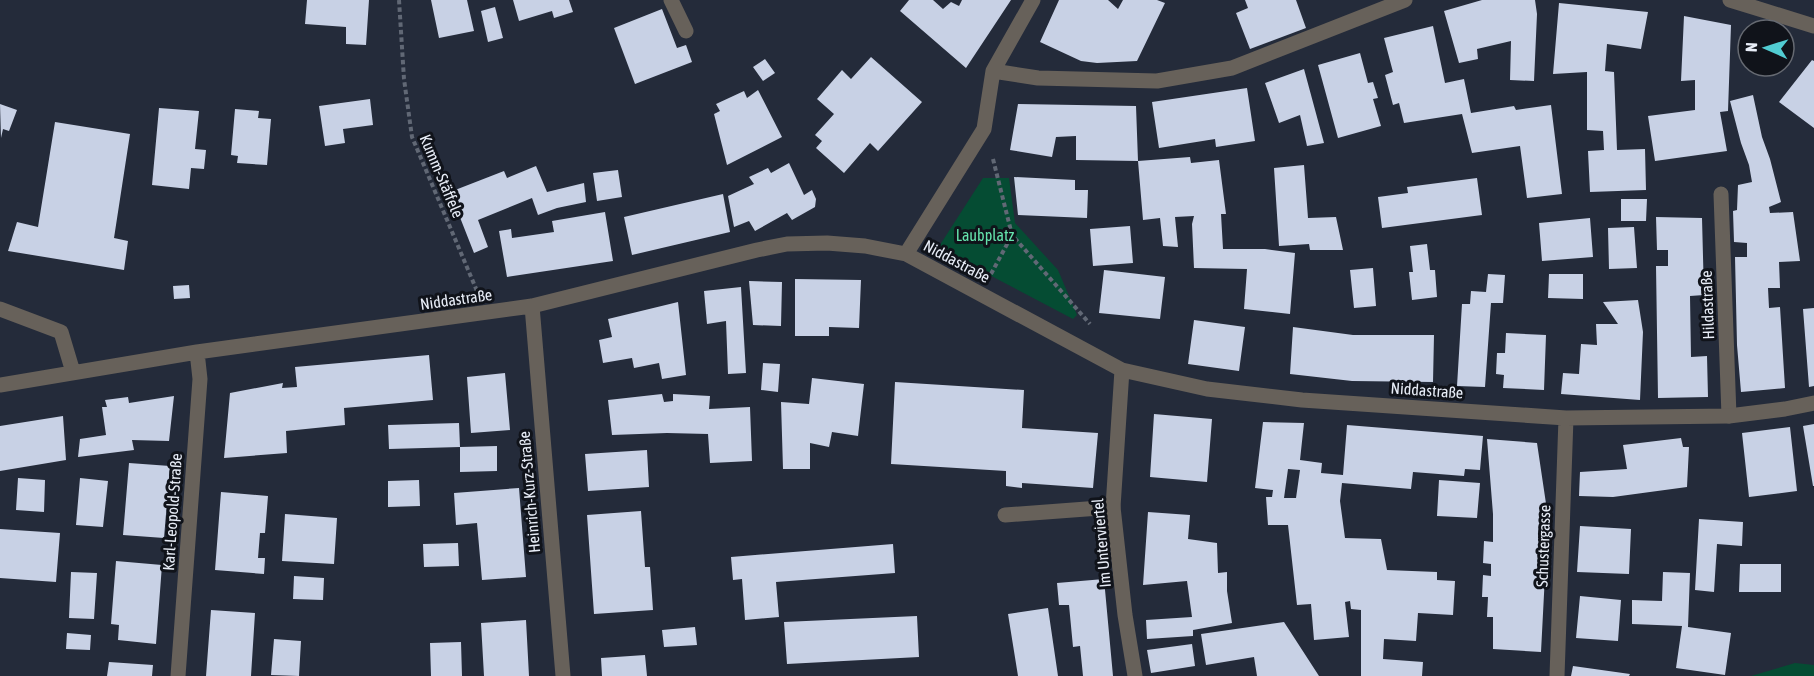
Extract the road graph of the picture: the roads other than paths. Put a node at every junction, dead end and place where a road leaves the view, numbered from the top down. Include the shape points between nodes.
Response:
1 (671, 0) edge
2 (1033, 0) edge
3 (1405, 0) edge
4 (1730, 0) edge
5 (1814, 26) edge
6 (686, 31) dead end
7 (993, 71) junction
8 (1721, 194) dead end
9 (906, 254) junction
10 (532, 306) junction
11 (0, 309) edge
12 (197, 352) junction
13 (1122, 370) junction
14 (73, 372) junction
15 (0, 385) edge
16 (1814, 402) edge
17 (1729, 416) junction
18 (1566, 418) junction
19 (1113, 507) junction
20 (1005, 515) dead end
21 (178, 676) edge
22 (563, 676) edge
23 (1135, 676) edge
24 (1557, 676) edge

1 - 6 street
2 - 7 street
3 - 7 street via 1232,68 1156,81 1038,78
4 - 5 street
7 - 9 street via 984,129
8 - 17 street, Hildastraße
9 - 10 street, Niddastraße via 865,246 787,244
9 - 13 street, Niddastraße
10 - 12 street, Niddastraße
10 - 22 street, Heinrich-Kurz-Straße
11 - 14 street via 61,332
12 - 14 street, Niddastraße
12 - 21 street, Karl-Leopold-Straße via 200,379
13 - 18 street, Niddastraße via 1207,389 1302,400
13 - 19 street, Im Unterviertel
14 - 15 street, Niddastraße
16 - 17 street, Niddastraße
17 - 18 street, Niddastraße
18 - 24 street, Schustergasse
19 - 20 street
19 - 23 street, Im Unterviertel

